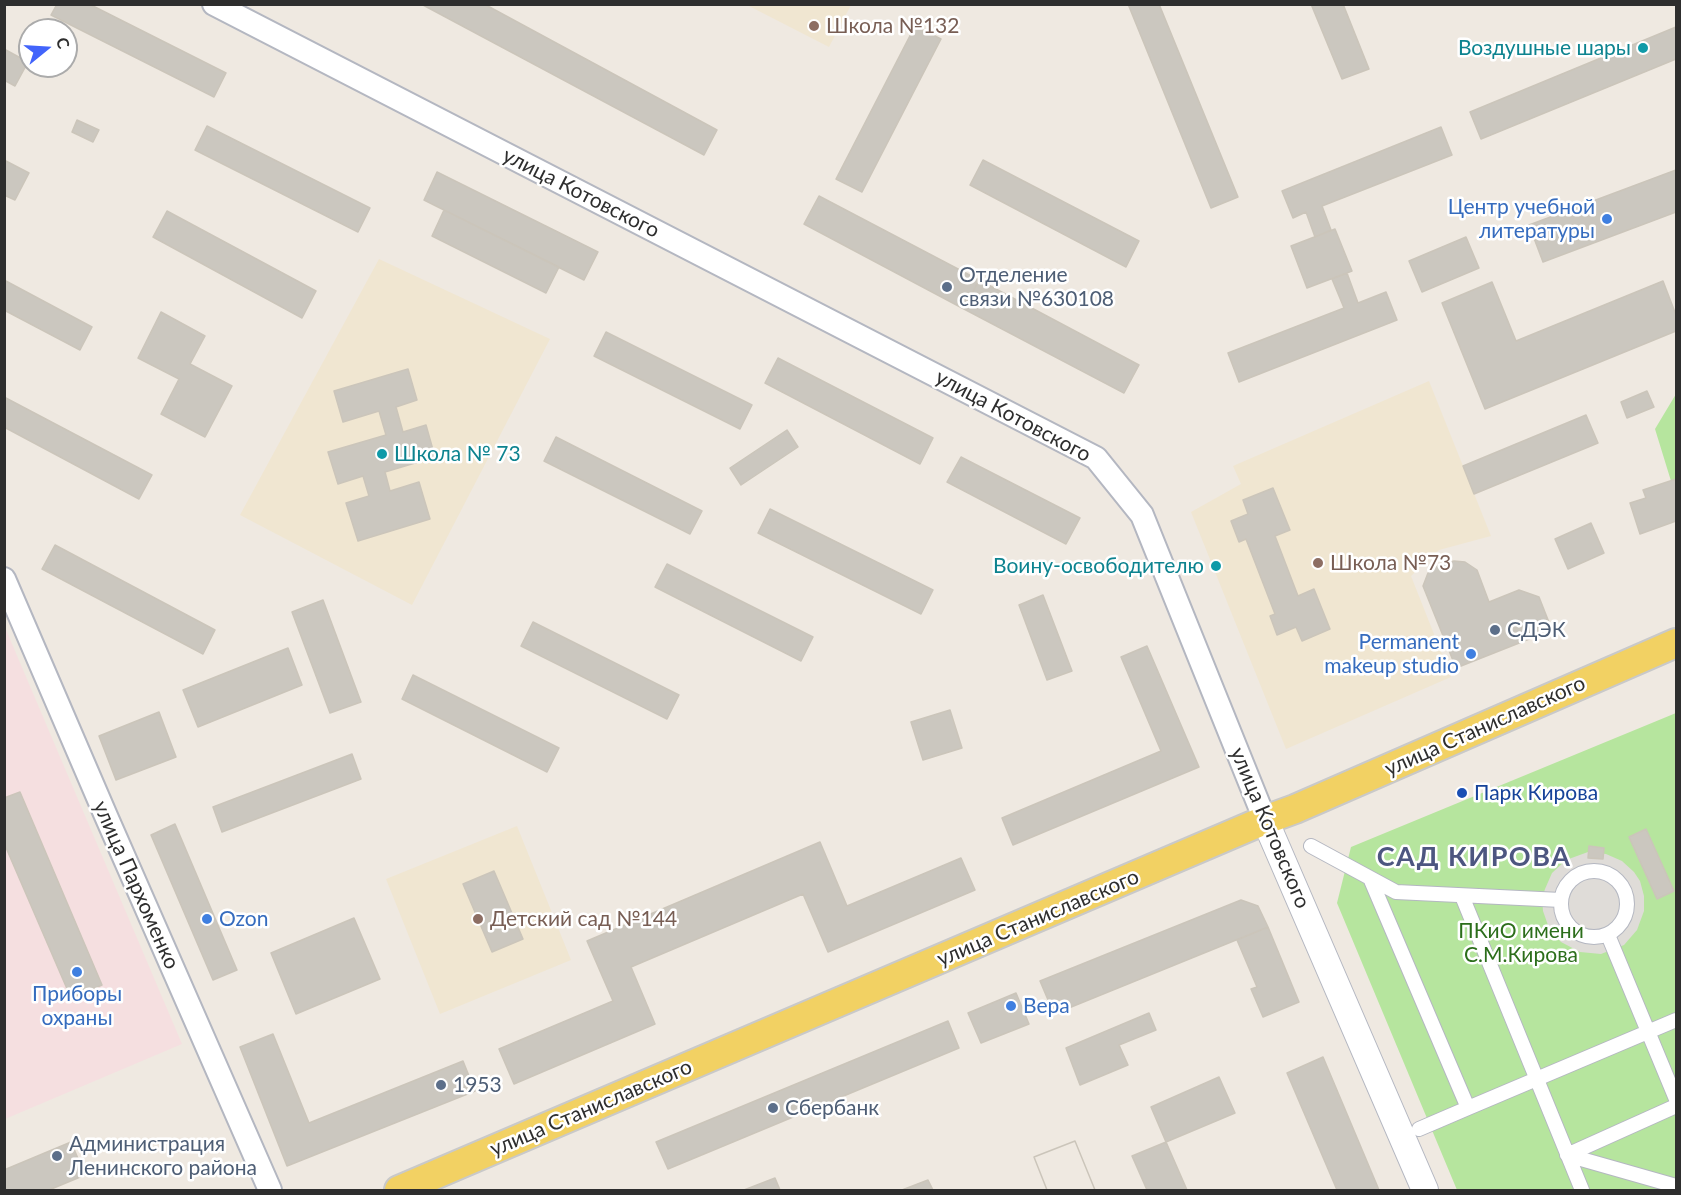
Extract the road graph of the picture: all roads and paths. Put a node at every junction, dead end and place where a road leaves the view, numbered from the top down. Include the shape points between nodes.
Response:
1 (214, 4) edge
2 (4, 579) edge
3 (1677, 644) edge
4 (1265, 820) junction
5 (1311, 846) dead end
6 (1370, 878) junction
7 (1462, 896) junction
8 (1561, 900) junction
9 (1608, 935) junction
10 (1677, 1020) edge
11 (1648, 1032) junction
12 (1536, 1078) junction
13 (1677, 1099) edge
14 (1677, 1106) edge
15 (1468, 1108) junction
16 (1419, 1129) dead end
17 (1567, 1155) junction
18 (1677, 1186) edge
19 (270, 1191) edge
20 (399, 1191) edge
21 (1425, 1191) edge
22 (1582, 1191) edge

1 - 4 street, улица Котовского via 1096,458 1143,515
2 - 19 street, улица Пархоменко
3 - 4 main road, улица Станиславского
4 - 20 main road, улица Станиславского
4 - 21 main road, улица Котовского
5 - 6 street
6 - 7 street via 1396,892
6 - 15 street
7 - 8 street
7 - 12 street
8 - 9 street via 1563,918 1576,933 1597,938
8 - 9 street via 1574,876 1596,870 1608,873 1624,890 1627,910 1623,921
9 - 11 street
10 - 11 street
11 - 12 street
11 - 13 street
12 - 15 street
12 - 17 street
14 - 17 street
15 - 16 street
17 - 18 street
17 - 22 street

